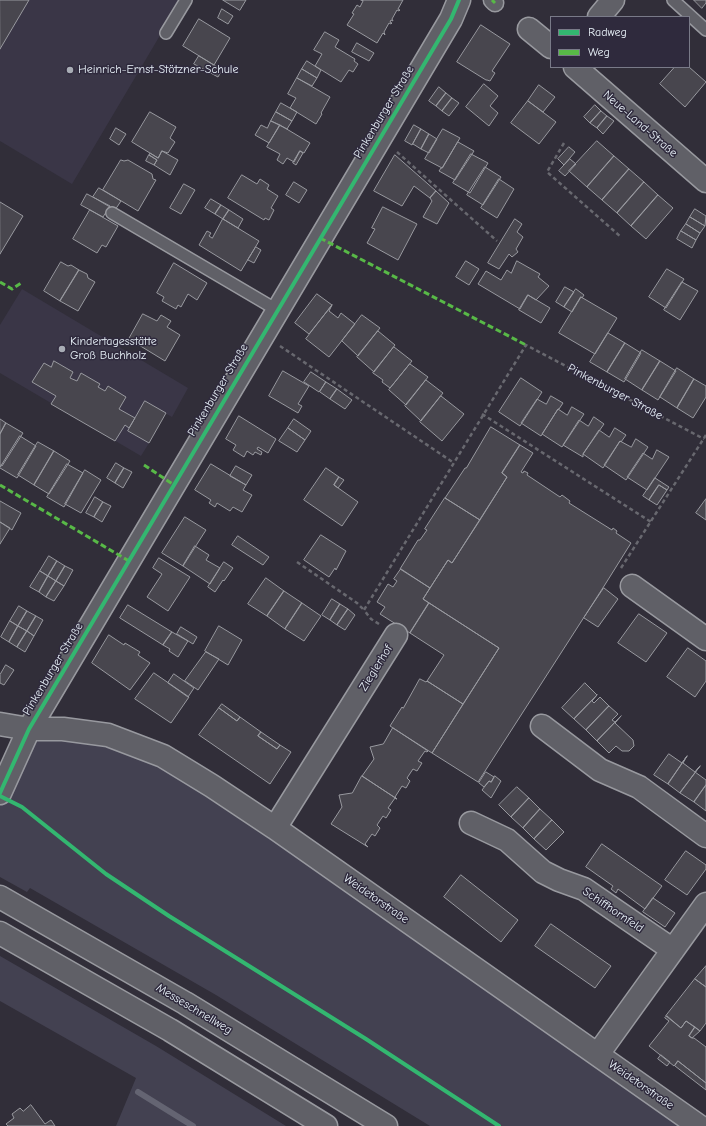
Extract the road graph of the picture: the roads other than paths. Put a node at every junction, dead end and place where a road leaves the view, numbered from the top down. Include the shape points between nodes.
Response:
1 (186, 0) edge
2 (459, 0) edge
3 (613, 0) edge
4 (673, 0) edge
5 (600, 16) edge
6 (529, 30) dead end
7 (706, 30) edge
8 (166, 33) dead end
9 (550, 46) edge
10 (576, 68) edge
11 (706, 181) edge
12 (112, 213) dead end
13 (277, 310) junction
14 (632, 586) road end
15 (396, 635) road end
16 (706, 639) edge
17 (0, 724) edge
18 (542, 726) dead end
19 (28, 729) junction
20 (0, 793) edge
21 (470, 823) dead end
22 (275, 828) junction
23 (706, 836) edge
24 (0, 897) edge
25 (706, 904) edge
26 (0, 933) edge
27 (673, 950) junction
28 (598, 1054) junction
29 (326, 1126) edge
30 (386, 1126) edge
31 (699, 1126) edge

1 - 8 lane
2 - 13 main road, Pinkenburger Straße via 451,19
3 - 5 main road
4 - 7 lane
6 - 9 main road
10 - 11 main road, Neue-Land-Straße
12 - 13 lane
13 - 19 main road, Pinkenburger Straße
14 - 16 main road
15 - 22 main road, Zieglerhof
17 - 19 main road, Weidetorstraße
18 - 23 main road via 600,770 639,788
19 - 20 main road, Pinkenburger Straße
19 - 22 main road, Weidetorstraße via 63,729 108,734 163,756
21 - 27 main road, Schiffhornfeld via 507,840 543,872 584,889
22 - 28 main road, Weidetorstraße
24 - 30 main road, Messeschnellweg via 184,1002
25 - 27 main road
26 - 29 main road via 170,1030
27 - 28 main road
28 - 31 main road, Weidetorstraße

